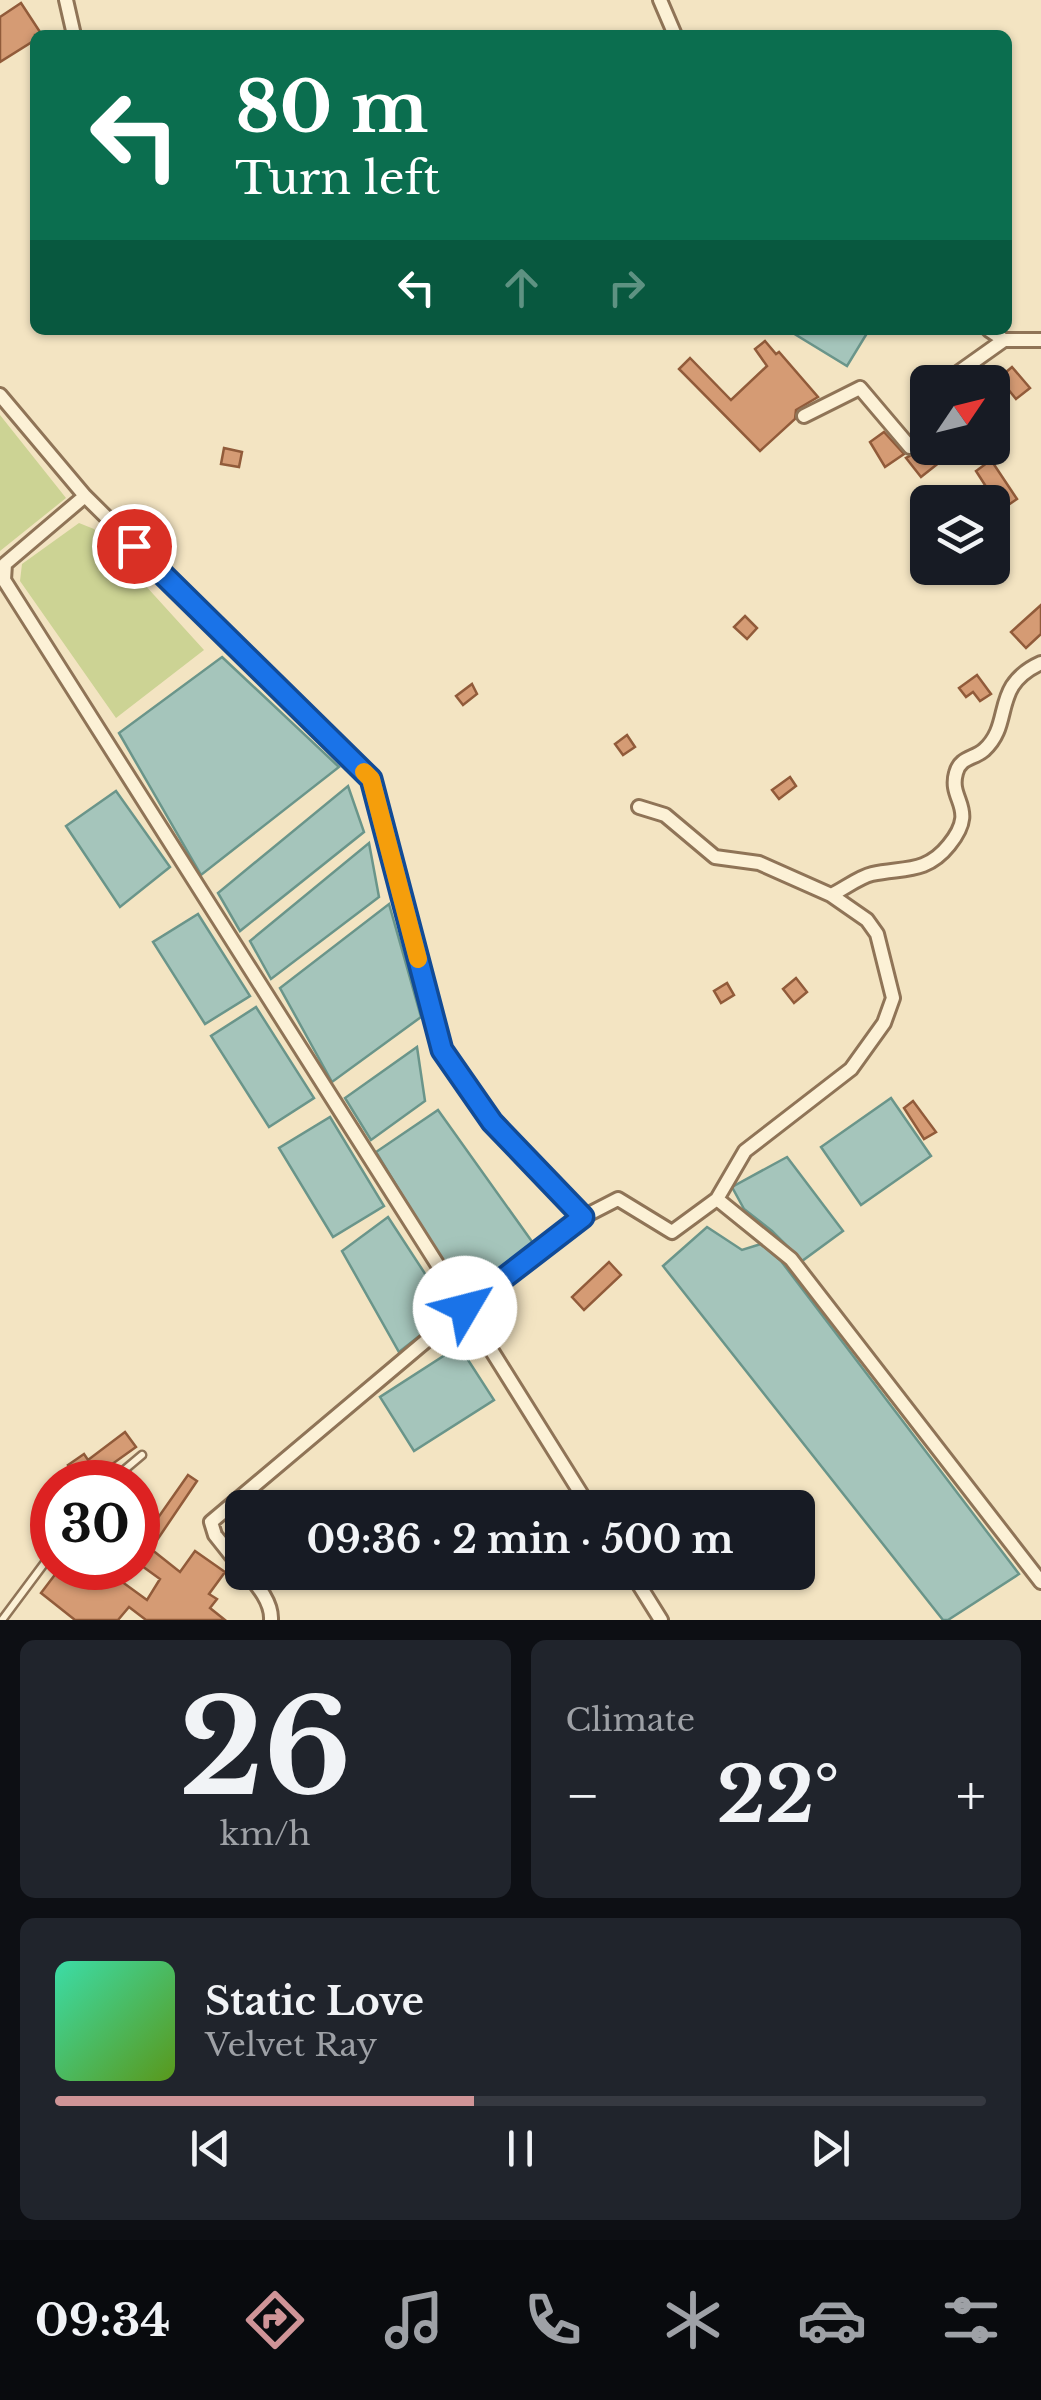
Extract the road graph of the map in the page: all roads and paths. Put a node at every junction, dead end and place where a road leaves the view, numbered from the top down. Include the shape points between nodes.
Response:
1 (66, 0) edge
2 (660, 0) edge
3 (73, 30) edge
4 (673, 30) edge
5 (996, 335) edge
6 (1004, 340) junction
7 (1041, 340) edge
8 (969, 365) edge
9 (0, 395) edge
10 (804, 416) dead end
11 (910, 447) edge
12 (84, 496) junction
13 (1041, 664) edge
14 (638, 807) dead end
15 (831, 895) junction
16 (717, 1198) junction
17 (583, 1217) junction
18 (465, 1308) junction
19 (142, 1455) dead end
20 (136, 1460) edge
21 (249, 1490) edge
22 (579, 1490) edge
23 (225, 1510) edge
24 (225, 1548) edge
25 (30, 1582) edge
26 (1041, 1582) edge
27 (260, 1590) edge
28 (642, 1590) edge
29 (2, 1620) edge
30 (271, 1620) edge
31 (660, 1620) edge

1 - 3 street
2 - 4 street
5 - 6 street
6 - 7 street
6 - 8 street
9 - 12 street
10 - 11 street via 860,388
12 - 17 street via 371,779 442,1050 492,1122
12 - 18 street via 5,564 4,580
13 - 15 street via 1010,686 997,732 956,770 964,821 949,846 912,870 870,874
14 - 15 street via 665,815 715,857 759,863
15 - 16 street via 877,934 892,998 884,1023 850,1070 745,1152
16 - 17 street via 672,1232 618,1199
16 - 26 street via 791,1259
17 - 18 street
18 - 21 street
18 - 22 street
19 - 20 lane
23 - 24 street via 211,1522
25 - 29 lane
27 - 30 street
28 - 31 street

